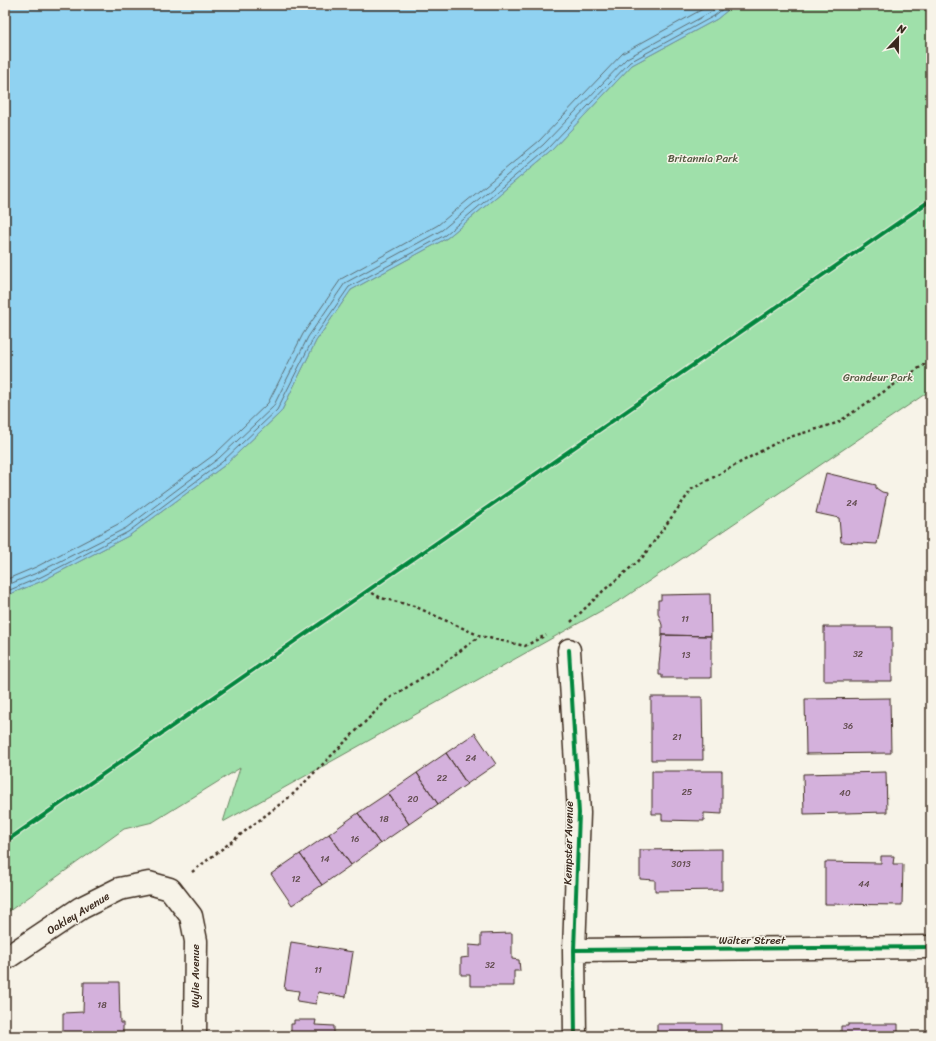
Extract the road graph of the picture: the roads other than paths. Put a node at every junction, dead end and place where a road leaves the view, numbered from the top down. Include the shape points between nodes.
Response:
1 (569, 650) dead end
2 (191, 916) joint
3 (931, 947) edge
4 (574, 950) junction
5 (5, 959) edge
6 (195, 1036) edge
7 (575, 1036) edge

1 - 4 street, Kempster Avenue via 579,814
2 - 5 street, Oakley Avenue via 170,889 148,883 119,889 81,908
2 - 6 street, Wylie Avenue via 196,941
3 - 4 street, Walter Street
4 - 7 street, Kempster Avenue

